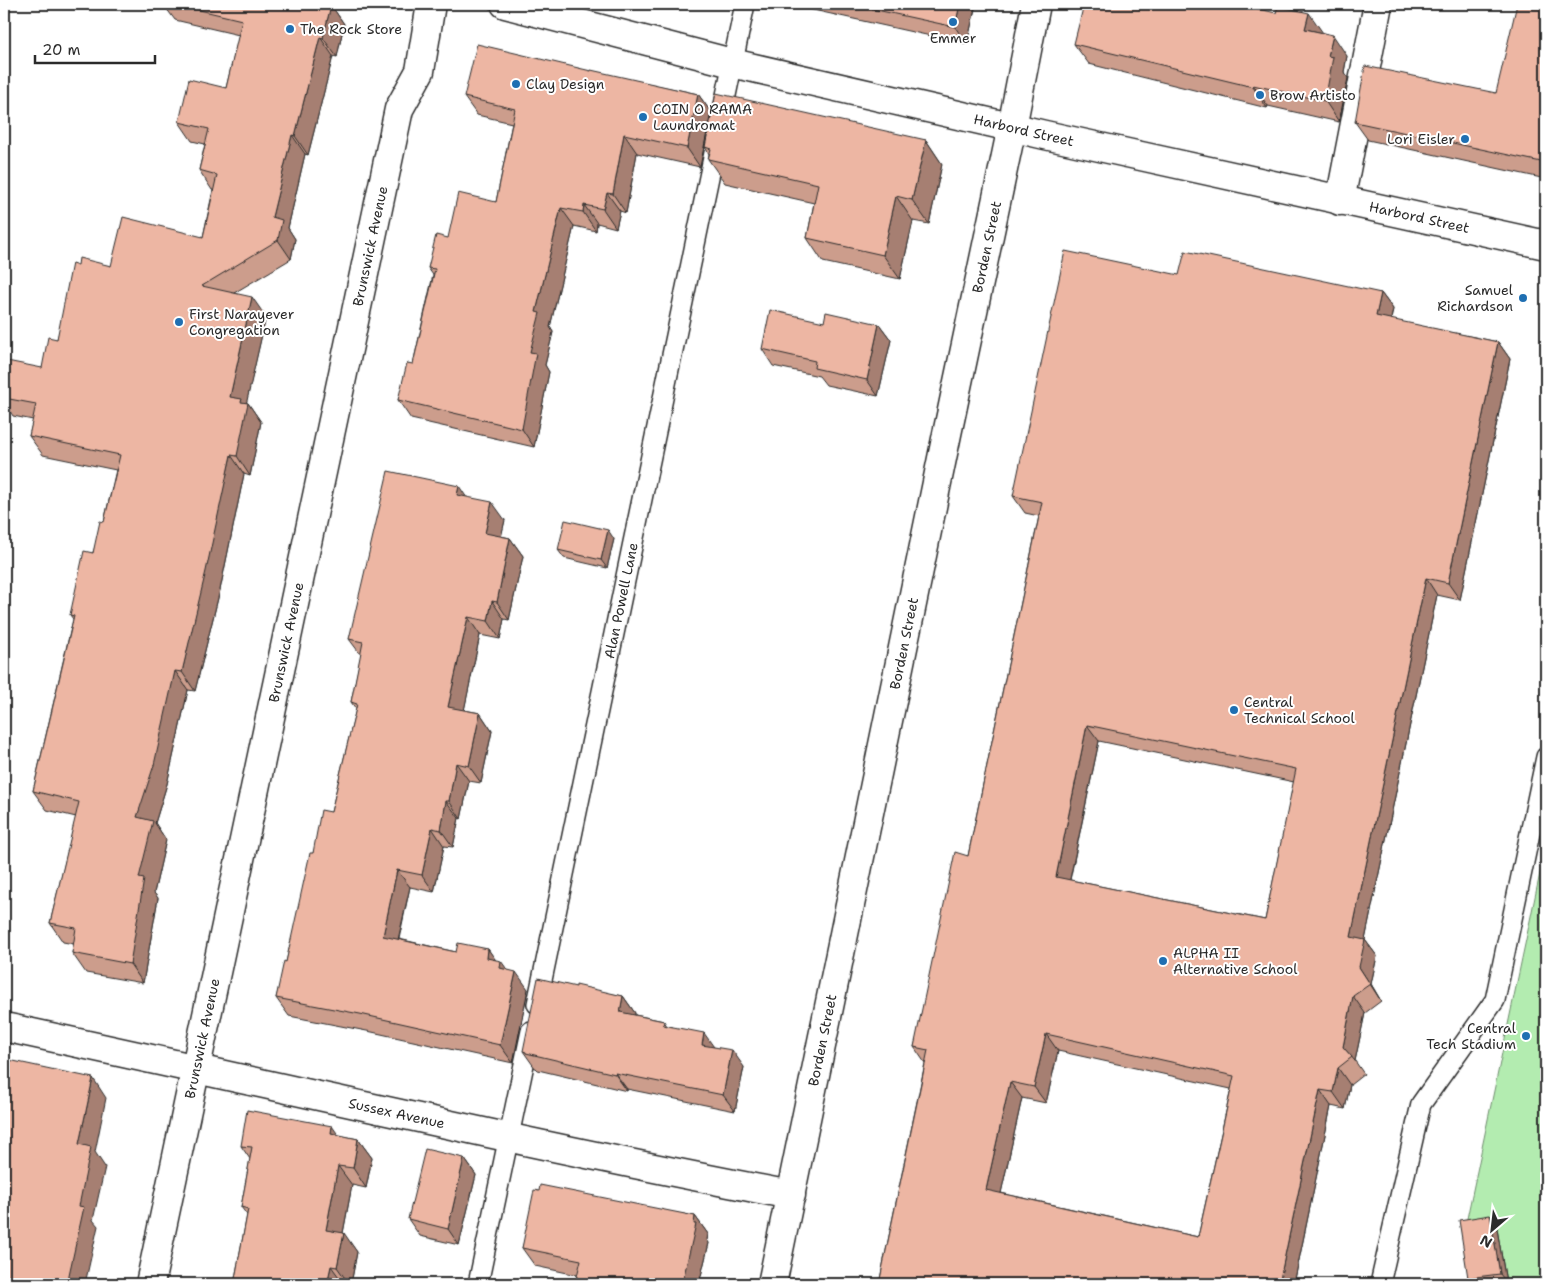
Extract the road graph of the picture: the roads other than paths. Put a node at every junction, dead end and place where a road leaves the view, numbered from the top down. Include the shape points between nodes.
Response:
1 (432, 4) edge
2 (504, 4) edge
3 (745, 4) edge
4 (1036, 4) edge
5 (1378, 4) edge
6 (732, 63) junction
7 (1012, 127) junction
8 (1340, 201) junction
9 (1546, 246) edge
10 (1546, 757) edge
11 (4, 1027) edge
12 (195, 1068) junction
13 (509, 1138) junction
14 (791, 1195) junction
15 (150, 1284) edge
16 (478, 1284) edge
17 (772, 1284) edge
18 (1380, 1284) edge

1 - 12 street, Brunswick Avenue via 420,71 399,109
2 - 6 street, Harbord Street
3 - 6 lane, Alan Powell Lane
4 - 7 street, Borden Street
5 - 8 street
6 - 7 street, Harbord Street
6 - 13 lane, Alan Powell Lane
7 - 8 street, Harbord Street
7 - 14 street, Borden Street
8 - 9 street, Harbord Street
10 - 18 lane via 1495,1000 1421,1104
11 - 12 street, Sussex Avenue
12 - 13 street, Sussex Avenue
12 - 15 street, Brunswick Avenue
13 - 14 street, Sussex Avenue
13 - 16 lane, Alan Powell Lane
14 - 17 street, Borden Street

